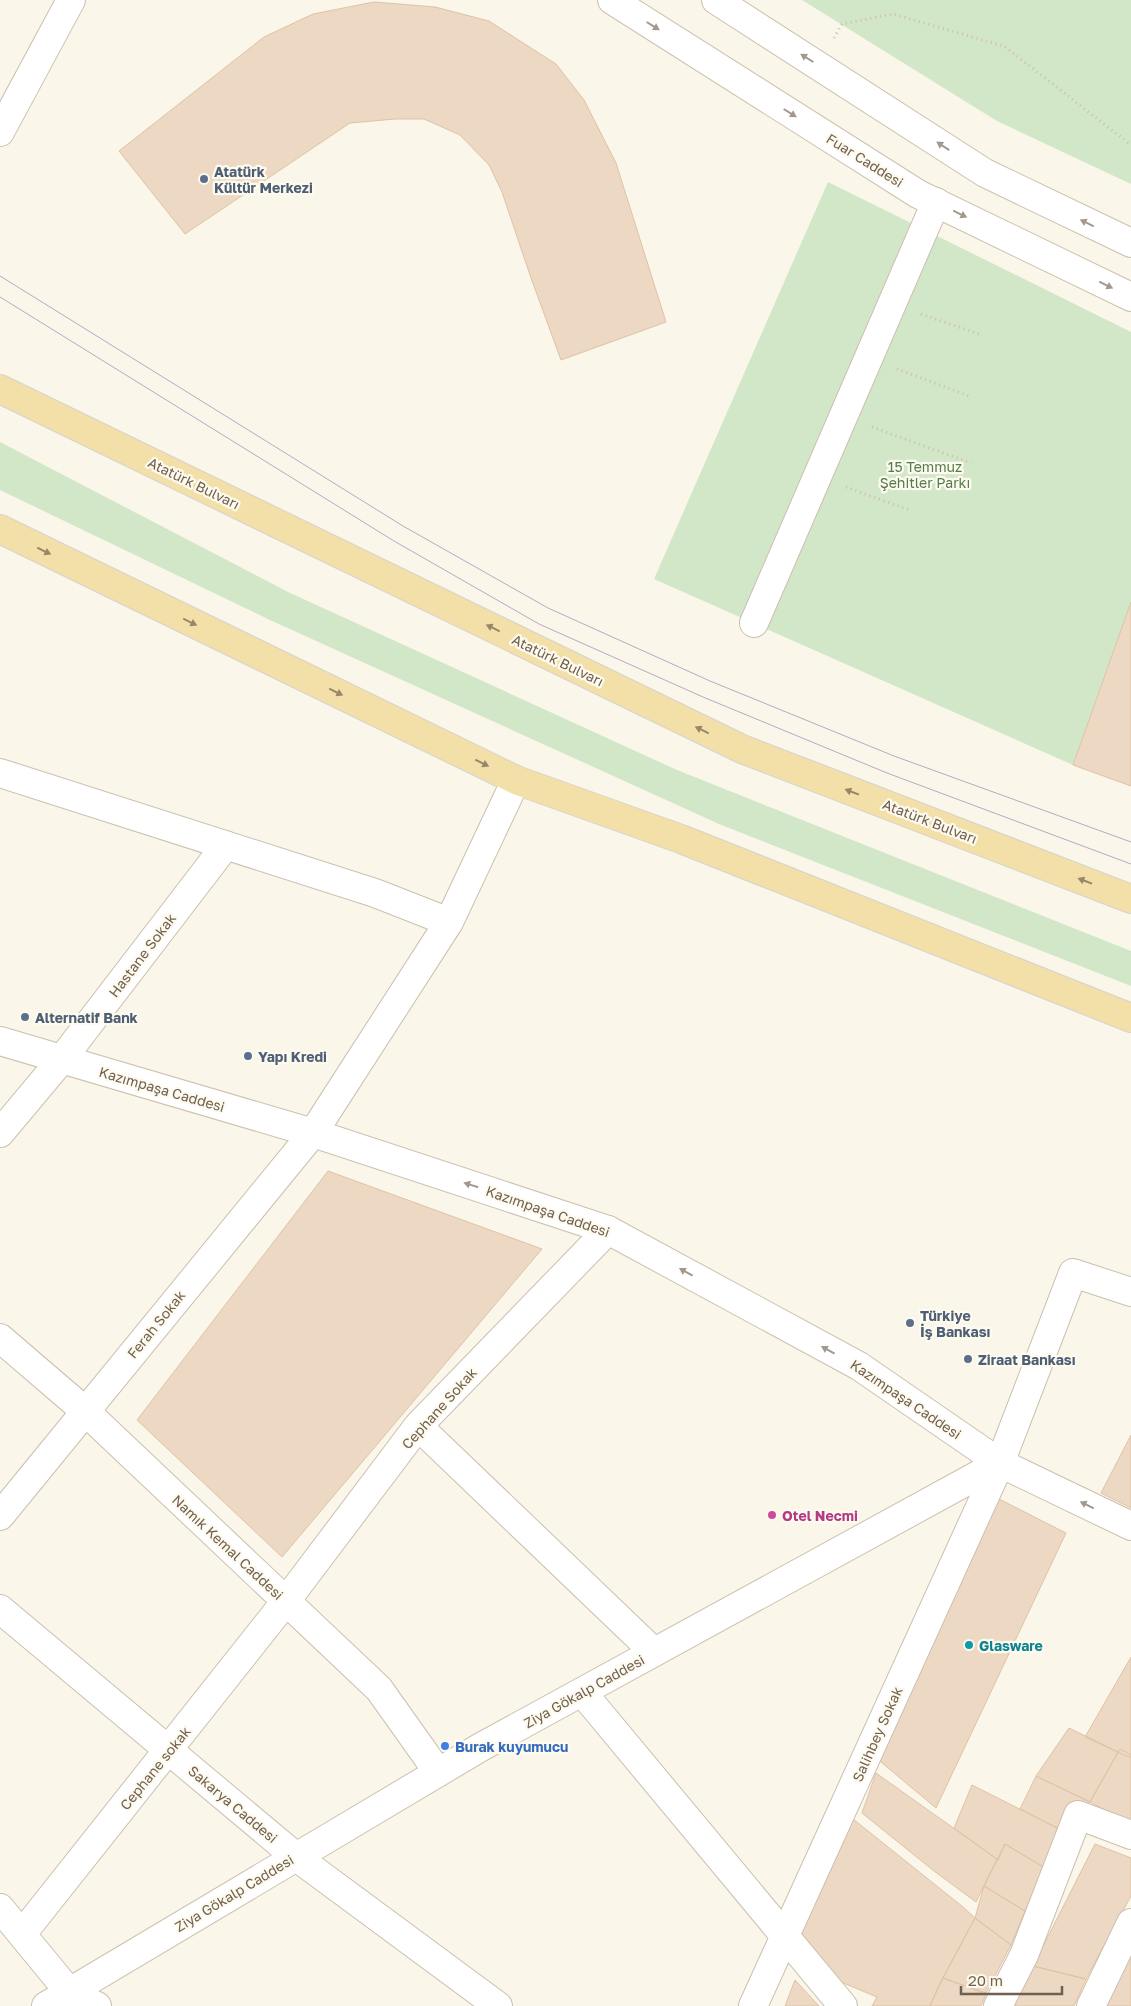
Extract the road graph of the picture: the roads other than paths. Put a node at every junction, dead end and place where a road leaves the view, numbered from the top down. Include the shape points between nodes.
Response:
1 (71, 0) edge
2 (612, 0) edge
3 (716, 0) edge
4 (0, 132) edge
5 (936, 202) junction
6 (1131, 243) edge
7 (1131, 297) edge
8 (0, 389) edge
9 (0, 529) edge
10 (754, 623) dead end
11 (0, 773) edge
12 (516, 780) junction
13 (226, 845) junction
14 (1131, 899) edge
15 (449, 922) junction
16 (1131, 1018) edge
17 (0, 1041) edge
18 (62, 1059) junction
19 (0, 1133) edge
20 (313, 1133) junction
21 (608, 1230) junction
22 (1131, 1292) edge
23 (0, 1338) edge
24 (85, 1411) junction
25 (418, 1426) junction
26 (1000, 1462) junction
27 (0, 1516) edge
28 (1131, 1526) edge
29 (286, 1601) junction
30 (0, 1609) edge
31 (654, 1652) junction
32 (582, 1692) junction
33 (169, 1750) junction
34 (438, 1772) junction
35 (1131, 1835) edge
36 (295, 1856) junction
37 (0, 1908) edge
38 (1131, 1924) edge
39 (22, 1934) junction
40 (785, 1937) junction
41 (70, 1999) edge
42 (46, 2006) edge
43 (97, 2006) edge
44 (498, 2006) edge
45 (753, 2006) edge
46 (843, 2006) edge
47 (998, 2006) edge
48 (1091, 2006) edge

1 - 4 street
2 -> 5 street, Fuar Caddesi via 918,194
6 -> 3 street via 984,173
5 -> 7 street, Fuar Caddesi
5 - 10 street
14 -> 8 main road, Atatürk Bulvarı via 742,749
9 -> 12 main road
11 - 13 street
12 - 15 street, Ferah Sokak
12 - 16 main road via 681,839
13 - 15 street via 374,892
13 - 18 street, Hastane Sokak
15 - 20 street, Ferah Sokak
17 - 18 street, Kazımpaşa Caddesi
18 - 19 street, Hastane Sokak
18 - 20 street, Kazımpaşa Caddesi
21 -> 20 street, Kazımpaşa Caddesi
20 - 24 street, Ferah Sokak
21 - 25 street, Cephane Sokak
26 -> 21 street, Kazımpaşa Caddesi via 858,1366
22 - 26 street, Salihbey Sokak via 1072,1273
23 - 24 street, Namık Kemal Caddesi
24 - 27 street, Ferah Sokak
24 - 29 street, Namık Kemal Caddesi
25 - 29 street, Cephane Sokak
25 - 31 street
28 -> 26 street, Kazımpaşa Caddesi
26 - 31 street, Ziya Gökalp Caddesi
26 - 40 street, Salihbey Sokak
29 - 33 street, Cephane sokak
29 - 34 street, Namık Kemal Caddesi via 380,1689
30 - 33 street, Sakarya Caddesi
31 - 32 street, Ziya Gökalp Caddesi
32 - 34 street, Ziya Gökalp Caddesi
32 - 40 street
33 - 36 street, Sakarya Caddesi
33 - 39 street, Cephane sokak
34 - 36 street, Ziya Gökalp Caddesi
35 - 47 street via 1078,1814 1024,1955
36 - 41 street, Ziya Gökalp Caddesi
36 - 44 street, Sakarya Caddesi
37 - 39 street
38 - 48 street
39 - 41 street
40 - 45 street, Salihbey Sokak
40 - 46 street
41 - 42 street, Ziya Gökalp Caddesi
41 - 43 street

